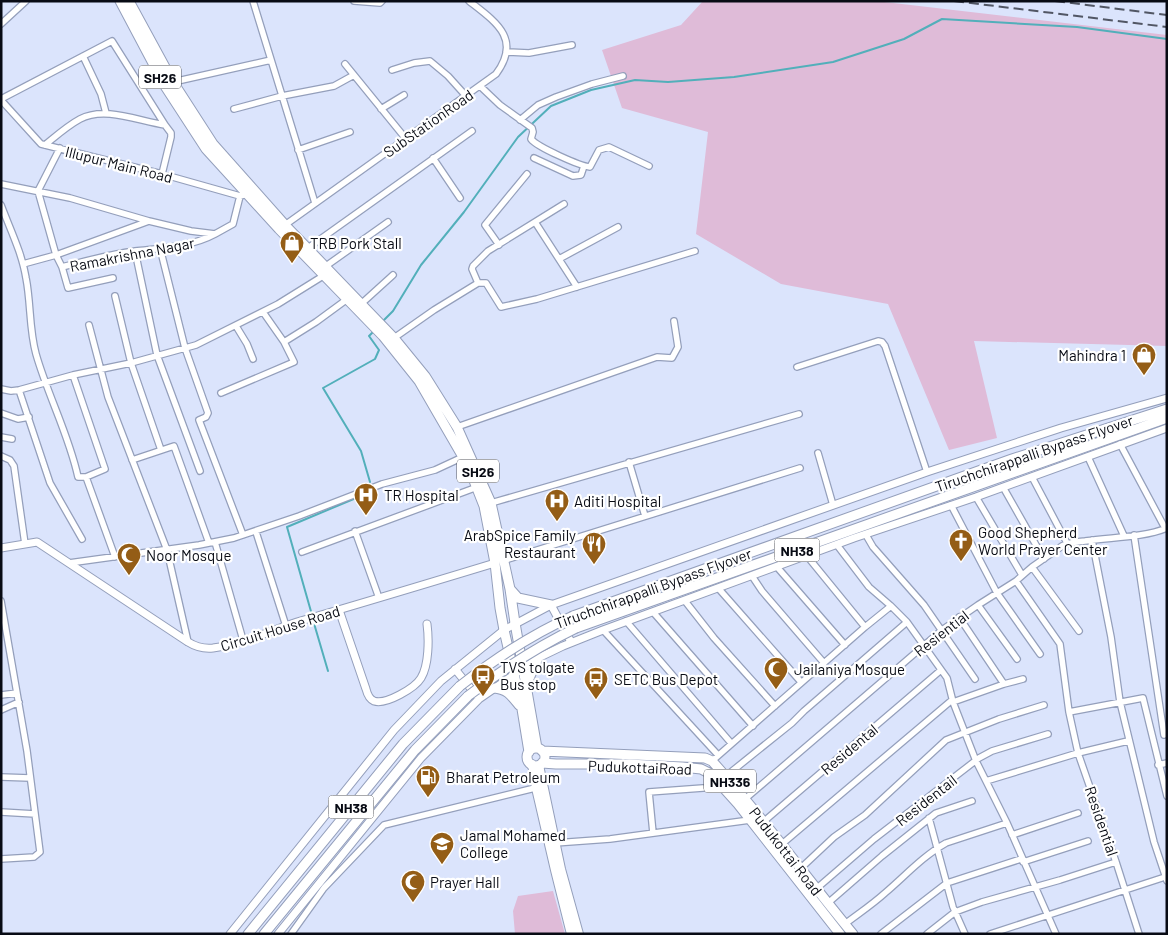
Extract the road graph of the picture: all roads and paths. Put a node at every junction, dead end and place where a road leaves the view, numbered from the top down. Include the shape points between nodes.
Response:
1 (26, 1) edge
2 (120, 1) edge
3 (129, 1) edge
4 (253, 1) edge
5 (354, 1) edge
6 (382, 1) edge
7 (469, 1) edge
8 (1, 24) edge
9 (572, 44) dead end
10 (506, 52) junction
11 (83, 56) junction
12 (271, 60) junction
13 (345, 64) dead end
14 (392, 70) dead end
15 (354, 75) junction
16 (623, 76) dead end
17 (173, 82) junction
18 (480, 86) junction
19 (404, 95) dead end
20 (282, 96) junction
21 (466, 96) junction
22 (1, 99) edge
23 (381, 108) junction
24 (234, 109) dead end
25 (106, 113) junction
26 (522, 121) junction
27 (164, 125) junction
28 (472, 130) dead end
29 (350, 132) dead end
30 (406, 139) junction
31 (45, 145) junction
32 (60, 148) junction
33 (298, 150) junction
34 (433, 158) junction
35 (534, 158) dead end
36 (584, 166) junction
37 (649, 166) dead end
38 (162, 174) junction
39 (527, 174) dead end
40 (1, 184) edge
41 (38, 191) junction
42 (247, 193) junction
43 (460, 198) dead end
44 (315, 203) junction
45 (564, 204) dead end
46 (1, 205) edge
47 (149, 221) junction
48 (388, 222) dead end
49 (535, 222) junction
50 (285, 224) junction
51 (618, 227) dead end
52 (214, 234) junction
53 (499, 245) junction
54 (160, 248) junction
55 (308, 248) junction
56 (135, 251) junction
57 (694, 251) dead end
58 (56, 255) junction
59 (559, 259) junction
60 (23, 264) junction
61 (326, 266) junction
62 (62, 267) junction
63 (393, 275) dead end
64 (323, 276) junction
65 (113, 278) dead end
66 (478, 283) junction
67 (577, 287) junction
68 (115, 296) dead end
69 (346, 300) junction
70 (361, 310) junction
71 (263, 312) junction
72 (674, 321) dead end
73 (89, 325) dead end
74 (236, 326) junction
75 (388, 338) junction
76 (284, 342) junction
77 (185, 348) junction
78 (157, 355) junction
79 (253, 359) dead end
80 (131, 363) junction
81 (797, 367) dead end
82 (101, 368) junction
83 (73, 375) junction
84 (47, 382) junction
85 (1, 389) edge
86 (19, 390) junction
87 (221, 393) dead end
88 (1167, 398) edge
89 (1167, 409) edge
90 (1, 413) edge
91 (799, 414) dead end
92 (29, 417) junction
93 (1167, 418) edge
94 (457, 427) junction
95 (1167, 428) edge
96 (1, 437) edge
97 (12, 439) dead end
98 (1120, 444) junction
99 (161, 450) junction
100 (818, 453) dead end
101 (1, 456) edge
102 (463, 457) junction
103 (1088, 457) junction
104 (132, 460) junction
105 (629, 462) junction
106 (800, 468) dead end
107 (200, 471) dead end
108 (927, 472) junction
109 (86, 477) junction
110 (1032, 477) junction
111 (480, 485) junction
112 (1003, 487) junction
113 (976, 497) junction
114 (492, 503) junction
115 (833, 505) junction
116 (952, 505) junction
117 (645, 516) junction
118 (1166, 528) edge
119 (355, 531) junction
120 (256, 532) junction
121 (243, 535) junction
122 (866, 535) junction
123 (1134, 535) junction
124 (1124, 536) junction
125 (82, 539) dead end
126 (1092, 540) junction
127 (212, 543) junction
128 (25, 544) junction
129 (1067, 544) junction
130 (837, 545) junction
131 (1, 548) edge
132 (167, 550) junction
133 (302, 552) dead end
134 (807, 556) junction
135 (115, 557) junction
136 (1044, 559) junction
137 (500, 562) junction
138 (69, 563) junction
139 (777, 567) junction
140 (1032, 567) junction
141 (752, 576) junction
142 (1022, 576) junction
143 (1016, 581) junction
144 (510, 589) junction
145 (719, 589) junction
146 (997, 593) junction
147 (379, 598) junction
148 (1, 601) edge
149 (684, 601) junction
150 (551, 605) junction
151 (978, 605) junction
152 (891, 606) junction
153 (338, 610) junction
154 (653, 612) junction
155 (959, 617) junction
156 (626, 621) junction
157 (907, 622) junction
158 (515, 623) junction
159 (427, 624) dead end
160 (286, 626) junction
161 (865, 626) junction
162 (504, 630) junction
163 (604, 630) junction
164 (942, 630) junction
165 (1079, 631) dead end
166 (243, 640) junction
167 (188, 642) junction
168 (571, 642) junction
169 (845, 645) junction
170 (923, 646) junction
171 (1040, 654) dead end
172 (538, 658) junction
173 (1017, 659) dead end
174 (824, 663) junction
175 (524, 667) junction
176 (455, 669) junction
177 (941, 670) junction
178 (514, 674) junction
179 (975, 679) dead end
180 (1023, 679) dead end
181 (801, 682) junction
182 (1004, 684) junction
183 (527, 685) junction
184 (494, 688) junction
185 (17, 693) junction
186 (1, 695) edge
187 (479, 699) junction
188 (952, 701) junction
189 (19, 702) junction
190 (1120, 702) junction
191 (1044, 705) dead end
192 (775, 706) junction
193 (1164, 708) edge
194 (522, 709) junction
195 (1, 710) edge
196 (1069, 712) junction
197 (753, 726) junction
198 (529, 727) junction
199 (964, 732) junction
200 (1048, 734) dead end
201 (1164, 735) dead end
202 (1128, 741) junction
203 (731, 743) junction
204 (536, 750) junction
205 (1078, 753) junction
206 (715, 758) junction
207 (976, 761) junction
208 (1167, 763) edge
209 (537, 764) junction
210 (1158, 765) junction
211 (726, 776) junction
212 (1, 777) edge
213 (30, 778) junction
214 (986, 781) junction
215 (539, 787) junction
216 (703, 788) dead end
217 (1167, 796) edge
218 (745, 799) junction
219 (972, 801) dead end
220 (1, 812) edge
221 (34, 814) junction
222 (1078, 814) dead end
223 (929, 818) junction
224 (756, 823) junction
225 (1007, 823) junction
226 (653, 833) junction
227 (1012, 835) junction
228 (1088, 841) dead end
229 (555, 843) junction
230 (782, 844) junction
231 (937, 848) junction
232 (1, 859) edge
233 (1022, 861) junction
234 (1116, 862) junction
235 (801, 868) junction
236 (558, 870) junction
237 (1166, 879) edge
238 (947, 883) junction
239 (1034, 886) junction
240 (816, 889) junction
241 (1125, 890) junction
242 (828, 903) junction
243 (956, 912) junction
244 (1048, 916) junction
245 (845, 924) junction
246 (230, 934) edge
247 (248, 934) edge
248 (264, 934) edge
249 (278, 934) edge
250 (291, 934) edge
251 (571, 934) edge
252 (579, 934) edge
253 (840, 934) edge
254 (853, 934) edge
255 (880, 934) edge
256 (927, 934) edge
257 (965, 934) edge
258 (990, 934) edge
259 (1056, 934) edge
260 (1139, 934) edge

1 - 8 street
2 - 42 main road, SH26 via 165,86 206,149
3 - 17 main road, SH26
4 - 12 street
5 - 6 street via 380,4
7 - 10 street via 504,33
9 - 10 street via 529,54
10 - 18 street, SubStationRoad via 496,74
11 - 22 street
11 - 25 street
11 - 27 street via 112,41
12 - 17 street
12 - 20 street
13 - 15 street
14 - 21 street via 414,62 430,61
15 - 20 street via 334,86
15 - 23 street
16 - 26 street via 538,105
17 - 42 main road, SH26
18 - 21 street, SubStationRoad
18 - 26 street
19 - 23 street
20 - 24 street
20 - 33 street
21 - 30 street, SubStationRoad
22 - 31 street, Illupur Main Road
23 - 30 street
25 - 27 street
25 - 31 street via 81,118
26 - 36 street via 532,128 534,143
27 - 38 street via 171,137
28 - 34 street
29 - 33 street
30 - 44 street, SubStationRoad
31 - 32 street, Illupur Main Road
32 - 38 street, Illupur Main Road
32 - 41 street
33 - 44 street
34 - 43 street
34 - 55 street
35 - 36 street via 573,176 580,175
36 - 37 street via 590,167 599,150 609,148
38 - 42 street, Illupur Main Road
39 - 53 street via 485,225
40 - 41 street
41 - 47 street, Ramakrishna Nagar
41 - 58 street, Ramakrishna Nagar
42 - 50 main road, SH26
42 - 52 street, Ramakrishna Nagar via 234,224
42 - 64 main road, SH26
44 - 50 street, SubStationRoad
45 - 49 street
46 - 60 street
47 - 52 street, Ramakrishna Nagar
47 - 58 street, Ramakrishna Nagar
48 - 61 street
49 - 53 street
49 - 59 street
50 - 55 main road, SH26
51 - 59 street
52 - 54 street, Ramakrishna Nagar via 205,239
53 - 66 street via 472,266
54 - 56 street, Ramakrishna Nagar
54 - 77 street
55 - 61 main road, SH26
56 - 62 street, Ramakrishna Nagar
56 - 78 street
57 - 67 street
58 - 60 street, Ramakrishna Nagar
58 - 62 street, Ramakrishna Nagar
59 - 67 street
60 - 84 street via 36,353
61 - 70 main road, SH26
62 - 65 street via 68,288
63 - 70 street
64 - 69 main road, SH26
64 - 71 street
66 - 67 street via 489,286 501,307
66 - 75 street
68 - 80 street
69 - 70 main road, SH26
69 - 76 street
70 - 75 main road, SH26
71 - 74 street
71 - 76 street
72 - 94 street via 678,347 672,358 657,357
73 - 82 street
74 - 77 street
74 - 79 street
75 - 94 main road, SH26 via 425,376
75 - 102 main road, SH26 via 419,381
76 - 87 street via 294,362
77 - 78 street
77 - 121 street via 208,413 199,420
78 - 80 street
78 - 107 street
80 - 82 street
80 - 99 street
81 - 108 street via 882,342 898,380
82 - 83 street
82 - 104 street via 108,398
83 - 84 street
83 - 109 street via 105,470
84 - 86 street
84 - 109 street via 78,478
85 - 86 street
86 - 92 street
88 - 108 street via 1061,428
89 - 247 main road, Tiruchchirappalli Bypass Flyover / NH38, bridge via 1012,458 573,616 534,634 460,686 403,744
90 - 92 street via 18,419
91 - 105 street
92 - 125 street via 50,483
93 - 248 main road, Tiruchchirappalli Bypass Flyover / NH38, bridge via 576,628 540,646 498,672 468,696 415,750
94 - 111 main road, SH26
95 - 98 street
96 - 97 street
98 - 103 street
98 - 118 street
99 - 104 street
99 - 127 street via 174,446
100 - 115 street
101 - 128 street via 14,466
102 - 111 main road, SH26
102 - 120 street via 435,470 382,484
103 - 110 street
103 - 124 street
104 - 132 street
105 - 114 street
105 - 117 street
106 - 117 street
108 - 115 street
109 - 135 street
110 - 112 street
110 - 129 street
111 - 114 main road, SH26
111 - 119 street
111 - 137 main road, SH26
112 - 113 street
112 - 136 street
113 - 116 street
113 - 142 street
114 - 137 main road, SH26
115 - 150 street
116 - 122 street
116 - 146 street
117 - 137 street
118 - 123 street, Resiential
119 - 133 street
119 - 147 street
120 - 121 street
120 - 160 street
121 - 127 street
122 - 130 street
122 - 164 street
123 - 124 street, Resiential
123 - 193 street
124 - 126 street, Resiential
126 - 129 street, Resiential
126 - 190 street
127 - 132 street
127 - 166 street
128 - 131 street, Circuit House Road
128 - 138 street, Circuit House Road via 37,542
129 - 136 street, Resiential
130 - 134 street
130 - 152 street via 869,587
132 - 135 street
132 - 167 street
134 - 139 street
134 - 161 street
135 - 138 street
136 - 140 street, Resiential
137 - 144 main road, SH26
137 - 147 street, Circuit House Road
137 - 162 main road, SH26 via 500,608
138 - 167 street, Circuit House Road
139 - 141 street
139 - 169 street
140 - 142 street, Resiential
140 - 165 street
141 - 145 street
141 - 174 street
142 - 143 street, Resiential
143 - 146 street, Resiential
143 - 196 street, Residential via 1060,644
144 - 150 main road via 518,598
144 - 158 main road, SH26
145 - 149 street
145 - 181 street
146 - 151 street, Resiential
146 - 171 street
147 - 153 street, Circuit House Road
148 - 185 street
149 - 154 street
149 - 192 street
150 - 158 street
150 - 168 street
151 - 155 street, Resiential
151 - 173 street
152 - 157 street
152 - 161 street
153 - 159 street via 369,698 374,701 402,694 420,680 429,637
153 - 160 street, Circuit House Road
154 - 156 street
154 - 197 street
155 - 164 street, Resiential
155 - 182 street
156 - 163 street
156 - 203 street
157 - 170 street
157 - 211 street
158 - 162 street
158 - 175 main road
160 - 166 street, Circuit House Road
161 - 169 street
162 - 176 street
162 - 178 main road
163 - 168 street
163 - 206 street
164 - 170 street, Resiential
164 - 179 street
166 - 167 street, Circuit House Road via 204,648
168 - 172 street
169 - 174 street
170 - 177 street
170 - 218 street, Resiential
172 - 175 street
172 - 183 main road
174 - 181 street
175 - 178 street
175 - 183 main road
176 - 187 street
176 - 246 street via 394,730
177 - 188 street
177 - 224 street, Residental
178 - 184 street
178 - 194 main road
180 - 182 street
181 - 192 street
182 - 188 street
183 - 198 main road
184 - 187 street
184 - 194 main road via 510,692
185 - 186 street
185 - 189 street
187 - 249 street via 421,758
188 - 199 street
188 - 230 street
189 - 195 street
189 - 213 street
190 - 196 street
190 - 202 street
190 - 210 street via 1143,698
191 - 199 street
192 - 197 street
193 - 201 street
194 - 198 main road
196 - 205 street, Residential
197 - 203 street
198 - 204 main road
199 - 207 street
199 - 235 street via 946,740
200 - 207 street, Residentail via 992,751
202 - 205 street
202 - 237 street
203 - 206 street
204 - 206 main road, NH336
204 - 209 main road via 545,758
204 - 209 main road via 528,759
205 - 214 street
205 - 234 street, Residential
206 - 211 main road, Pudukottai Road / NH336
207 - 214 street
207 - 240 street, Residentail via 874,839
208 - 210 street
209 - 215 main road
209 - 224 main road, PudukottaiRoad / NH336 via 628,764 701,769 711,774
210 - 217 street
211 - 218 main road, Pudukottai Road / NH336
212 - 213 street
213 - 221 street
214 - 225 street
215 - 229 main road
215 - 236 main road
215 - 250 street via 384,825 324,888
216 - 226 street via 649,792
218 - 224 main road, Pudukottai Road / NH336
219 - 223 street
220 - 221 street
221 - 232 street via 38,856
222 - 227 street
223 - 231 street
223 - 242 street
224 - 226 street
224 - 230 main road, Pudukottai Road / NH336
224 - 253 main road, PudukottaiRoad / NH336
225 - 227 street
225 - 231 street
226 - 229 street
227 - 233 street
228 - 233 street
229 - 236 main road
230 - 235 main road, Pudukottai Road / NH336
231 - 238 street
231 - 245 street
233 - 238 street
233 - 239 street
234 - 239 street, Residential
234 - 241 street
235 - 240 main road, Pudukottai Road / NH336
236 - 251 main road
236 - 252 main road
237 - 241 street
238 - 243 street
238 - 255 street
239 - 243 street, Residential
239 - 244 street
240 - 242 main road, Pudukottai Road / NH336
241 - 244 street
241 - 260 street
242 - 245 main road, Pudukottai Road / NH336
243 - 256 street, Residential
243 - 257 street
244 - 258 street
244 - 259 street
245 - 254 main road, Pudukottai Road / NH336

